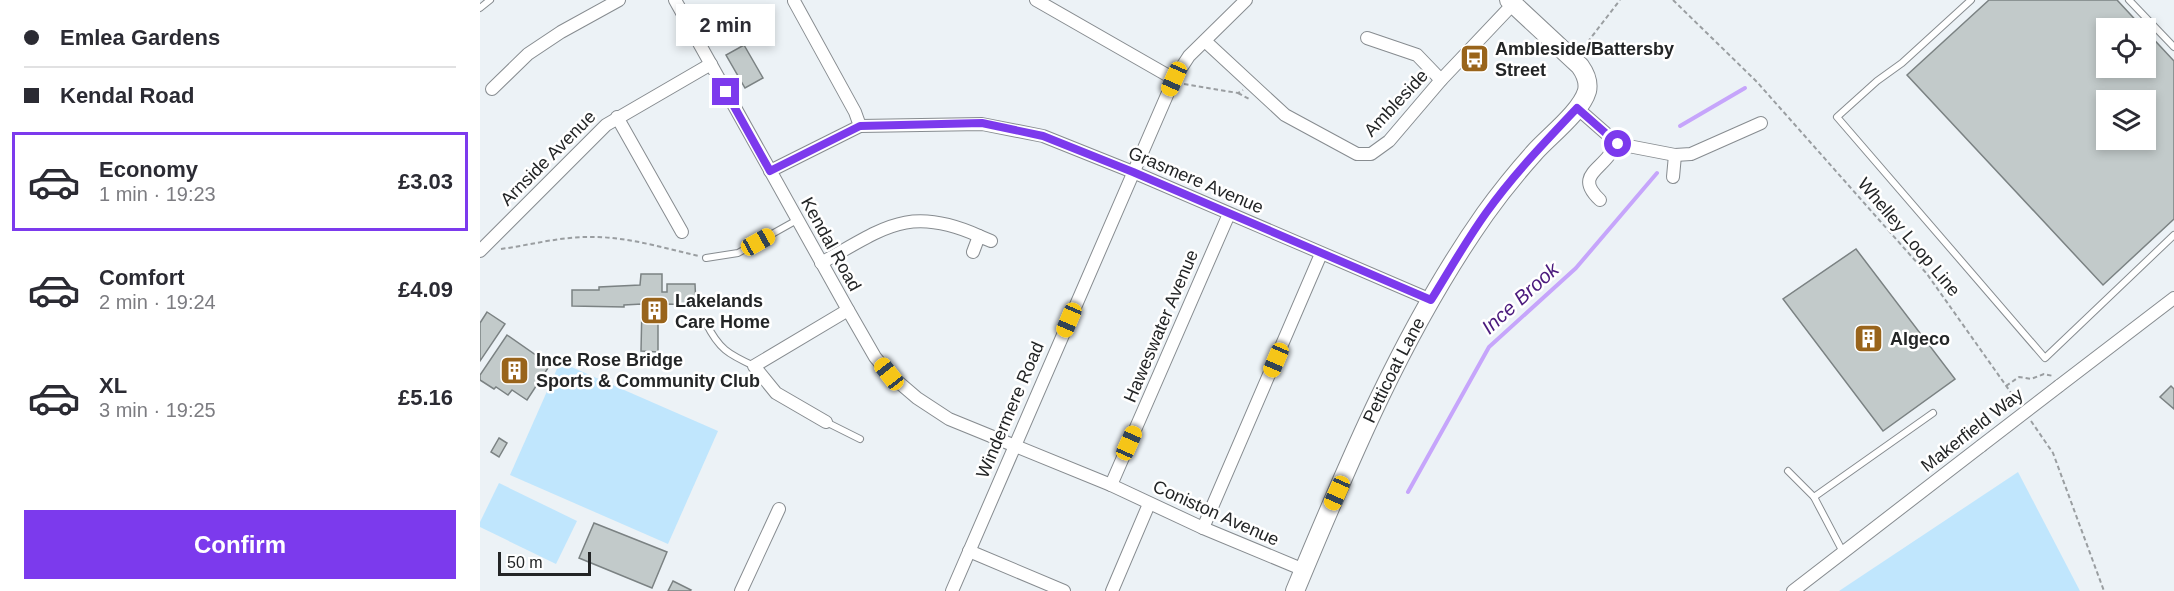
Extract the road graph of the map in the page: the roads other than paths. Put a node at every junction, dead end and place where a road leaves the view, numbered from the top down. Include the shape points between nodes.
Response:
1 (490, 0) edge
2 (620, 0) edge
3 (675, 0) edge
4 (1036, 0) edge
5 (1246, 0) edge
6 (1971, 0) edge
7 (2129, 0) edge
8 (794, 1) edge
9 (1513, 1) edge
10 (480, 8) edge
11 (1367, 38) dead end
12 (1205, 41) junction
13 (2174, 47) edge
14 (711, 64) junction
15 (1174, 79) junction
16 (1441, 80) junction
17 (492, 89) dead end
18 (1577, 108) junction
19 (617, 117) junction
20 (1761, 123) dead end
21 (860, 126) junction
22 (1615, 141) junction
23 (1675, 155) junction
24 (770, 171) junction
25 (1133, 172) junction
26 (1673, 177) dead end
27 (1600, 200) dead end
28 (1229, 214) junction
29 (798, 220) junction
30 (682, 232) dead end
31 (2174, 235) edge
32 (486, 251) edge
33 (973, 252) dead end
34 (1321, 254) junction
35 (706, 258) road end
36 (821, 263) junction
37 (2174, 298) edge
38 (1431, 300) junction
39 (848, 310) junction
40 (706, 323) dead end
41 (754, 366) junction
42 (1932, 413) dead end
43 (826, 422) joint
44 (860, 440) dead end
45 (1014, 447) junction
46 (1788, 471) dead end
47 (1111, 485) junction
48 (1814, 497) junction
49 (1149, 504) junction
50 (779, 509) dead end
51 (1203, 528) junction
52 (969, 550) junction
53 (1843, 553) junction
54 (1304, 570) junction
55 (741, 591) edge
56 (952, 591) edge
57 (1064, 591) edge
58 (1112, 591) edge
59 (1295, 591) edge
60 (1793, 591) edge

1 - 10 lane
2 - 17 street via 536,48
3 - 14 street, Kendal Road
4 - 15 street
5 - 12 street, Windermere Road
6 - 31 lane via 1837,117 2045,357
7 - 13 lane
8 - 21 street
9 - 16 street, Ambleside
9 - 18 street, Petticoat Lane via 1586,74 1587,91
11 - 16 street via 1417,55
12 - 15 street, Windermere Road
12 - 16 street, Ambleside via 1285,115 1357,154 1371,154 1389,141
14 - 19 street, Arnside Avenue
14 - 24 street, Kendal Road
15 - 25 street, Windermere Road
18 - 22 street
18 - 38 street, Petticoat Lane via 1502,191
19 - 30 street
19 - 32 street, Arnside Avenue
20 - 23 street via 1691,154
21 - 24 street, Grasmere Avenue
21 - 25 street, Grasmere Avenue via 982,123 1043,136
22 - 23 street
22 - 27 street via 1614,151 1588,181 1590,191
23 - 26 street
24 - 29 street, Kendal Road
25 - 28 street, Grasmere Avenue
25 - 45 street, Windermere Road
28 - 34 street, Grasmere Avenue
28 - 47 street, Haweswater Avenue
29 - 35 lane via 738,253
29 - 36 street, Kendal Road
33 - 36 street via 985,238 955,225 921,220 884,229
34 - 38 street, Grasmere Avenue
34 - 51 street
36 - 39 street, Kendal Road
37 - 53 street, Makerfield Way, bridge
38 - 54 street, Petticoat Lane via 1393,369
39 - 41 street
39 - 45 street, Kendal Road via 875,357 910,392 949,419
40 - 41 lane via 715,341 728,354
41 - 43 street via 776,393
42 - 48 lane
43 - 44 lane
45 - 47 street, Coniston Avenue
45 - 52 street, Windermere Road
46 - 48 lane
47 - 49 street, Coniston Avenue
48 - 53 lane
49 - 51 street, Coniston Avenue
49 - 58 street
50 - 55 street
51 - 54 street, Coniston Avenue
52 - 56 street, Windermere Road
52 - 57 street
53 - 60 street, Makerfield Way
54 - 59 street, Petticoat Lane

